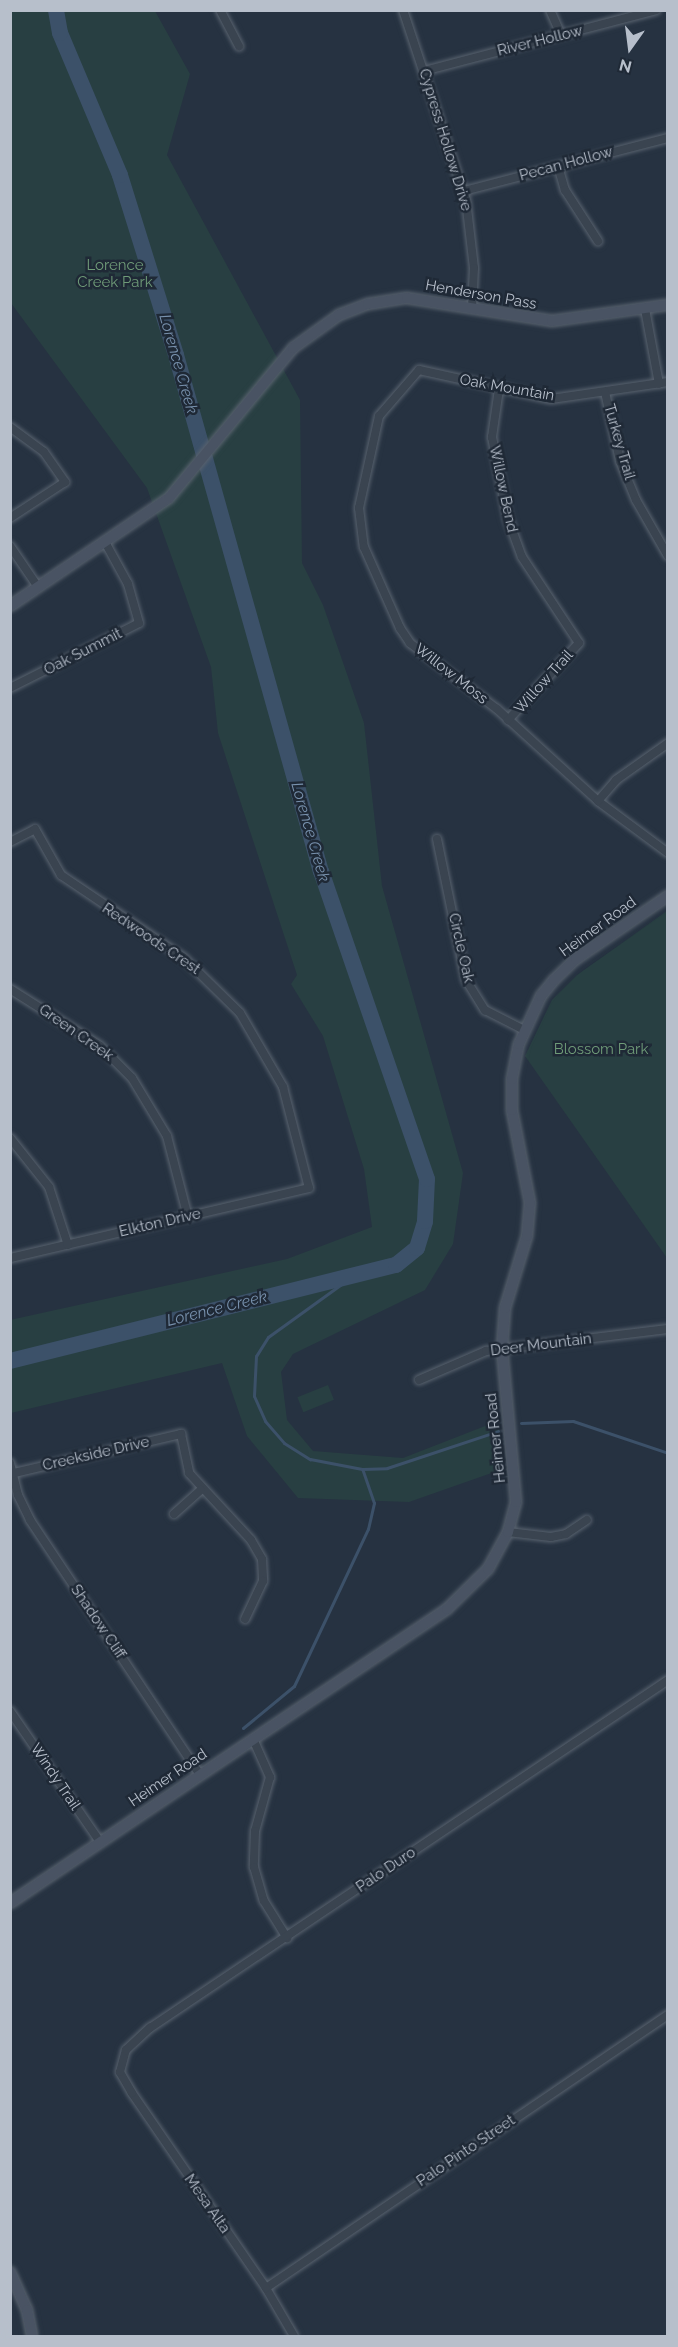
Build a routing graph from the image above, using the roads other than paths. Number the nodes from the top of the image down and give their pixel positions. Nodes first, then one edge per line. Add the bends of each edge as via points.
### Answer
1 (220, 10) edge
2 (403, 10) edge
3 (550, 10) edge
4 (656, 10) edge
5 (561, 36) junction
6 (239, 46) dead end
7 (424, 71) junction
8 (668, 138) edge
9 (558, 166) junction
10 (464, 191) junction
11 (598, 241) dead end
12 (668, 305) edge
13 (472, 308) junction
14 (645, 309) junction
15 (418, 370) joint
16 (663, 383) edge
17 (499, 388) junction
18 (605, 392) junction
19 (10, 428) edge
20 (10, 518) edge
21 (105, 542) junction
22 (10, 546) edge
23 (668, 556) edge
24 (38, 587) junction
25 (10, 606) edge
26 (579, 643) joint
27 (10, 688) edge
28 (508, 720) junction
29 (668, 743) edge
30 (598, 801) junction
31 (437, 839) dead end
32 (10, 842) edge
33 (668, 853) edge
34 (668, 896) edge
35 (10, 989) edge
36 (524, 1030) junction
37 (10, 1138) edge
38 (309, 1188) joint
39 (188, 1217) junction
40 (68, 1245) junction
41 (10, 1258) edge
42 (668, 1329) edge
43 (502, 1349) junction
44 (420, 1380) dead end
45 (10, 1463) edge
46 (12, 1473) edge
47 (201, 1490) junction
48 (174, 1514) dead end
49 (587, 1520) dead end
50 (508, 1532) junction
51 (245, 1619) dead end
52 (668, 1680) edge
53 (10, 1711) edge
54 (253, 1739) junction
55 (200, 1775) junction
56 (100, 1842) junction
57 (10, 1903) edge
58 (287, 1938) junction
59 (668, 2016) edge
60 (120, 2072) joint
61 (10, 2272) edge
62 (266, 2288) junction
63 (32, 2337) edge
64 (294, 2337) edge

1 - 6 street
2 - 7 street, Cypress Hollow Drive
3 - 5 street
4 - 5 street, River Hollow
5 - 7 street, River Hollow
7 - 10 street, Cypress Hollow Drive
8 - 9 street, Pecan Hollow
9 - 10 street, Pecan Hollow
9 - 11 street via 565,190
10 - 13 street, Cypress Hollow Drive via 474,268
12 - 14 street, Henderson Pass
13 - 14 street, Henderson Pass via 552,321
13 - 21 street, Henderson Pass via 407,298 353,309 308,333 169,498
14 - 16 street
15 - 17 street, Oak Mountain
15 - 28 street, Willow Moss via 389,399 374,430 359,508 364,547 410,643
16 - 18 street, Oak Mountain
17 - 18 street, Oak Mountain via 551,399
17 - 26 street, Willow Bend via 492,437 508,519 522,557
18 - 23 street, Turkey Trail via 620,461 636,500
19 - 20 street via 44,452 65,482
21 - 24 street, Henderson Pass
21 - 27 street, Oak Summit via 128,584 139,623
22 - 24 street
24 - 25 street, Henderson Pass
26 - 28 street, Willow Trail
28 - 30 street, Willow Moss
29 - 30 street via 616,780
30 - 33 street, Willow Moss
31 - 36 street, Circle Oak via 466,980 485,1010
32 - 38 street, Redwoods Crest via 35,829 62,875 184,958 240,1013 283,1087
34 - 36 street, Heimer Road via 576,959 541,996
35 - 39 street, Green Creek via 100,1046 132,1078 167,1136
36 - 43 street, Heimer Road via 512,1079 512,1110 530,1203 527,1236 505,1308
37 - 40 street via 49,1187
38 - 39 street, Elkton Drive
39 - 40 street, Elkton Drive
40 - 41 street, Elkton Drive
42 - 43 street, Deer Mountain
43 - 44 street, Deer Mountain via 486,1351
43 - 50 street, Heimer Road via 516,1478 516,1502
45 - 46 street, Shadow Cliff
46 - 47 street, Creekside Drive via 181,1434 184,1460
46 - 55 street, Shadow Cliff via 30,1520
47 - 48 street
47 - 51 street via 251,1540 262,1558 263,1581
49 - 50 street via 566,1534 551,1537
50 - 54 street, Heimer Road via 488,1569 466,1594
52 - 58 street, Palo Duro
53 - 56 street, Windy Trail
54 - 55 street, Heimer Road
54 - 58 street via 266,1760 270,1777 255,1831 254,1867 264,1901
55 - 56 street, Heimer Road
56 - 57 street, Heimer Road
58 - 60 street, Palo Duro via 144,2032 126,2050
59 - 62 street, Palo Pinto Street
60 - 62 street, Mesa Alta via 141,2109
61 - 63 street via 27,2310
62 - 64 street, Mesa Alta

